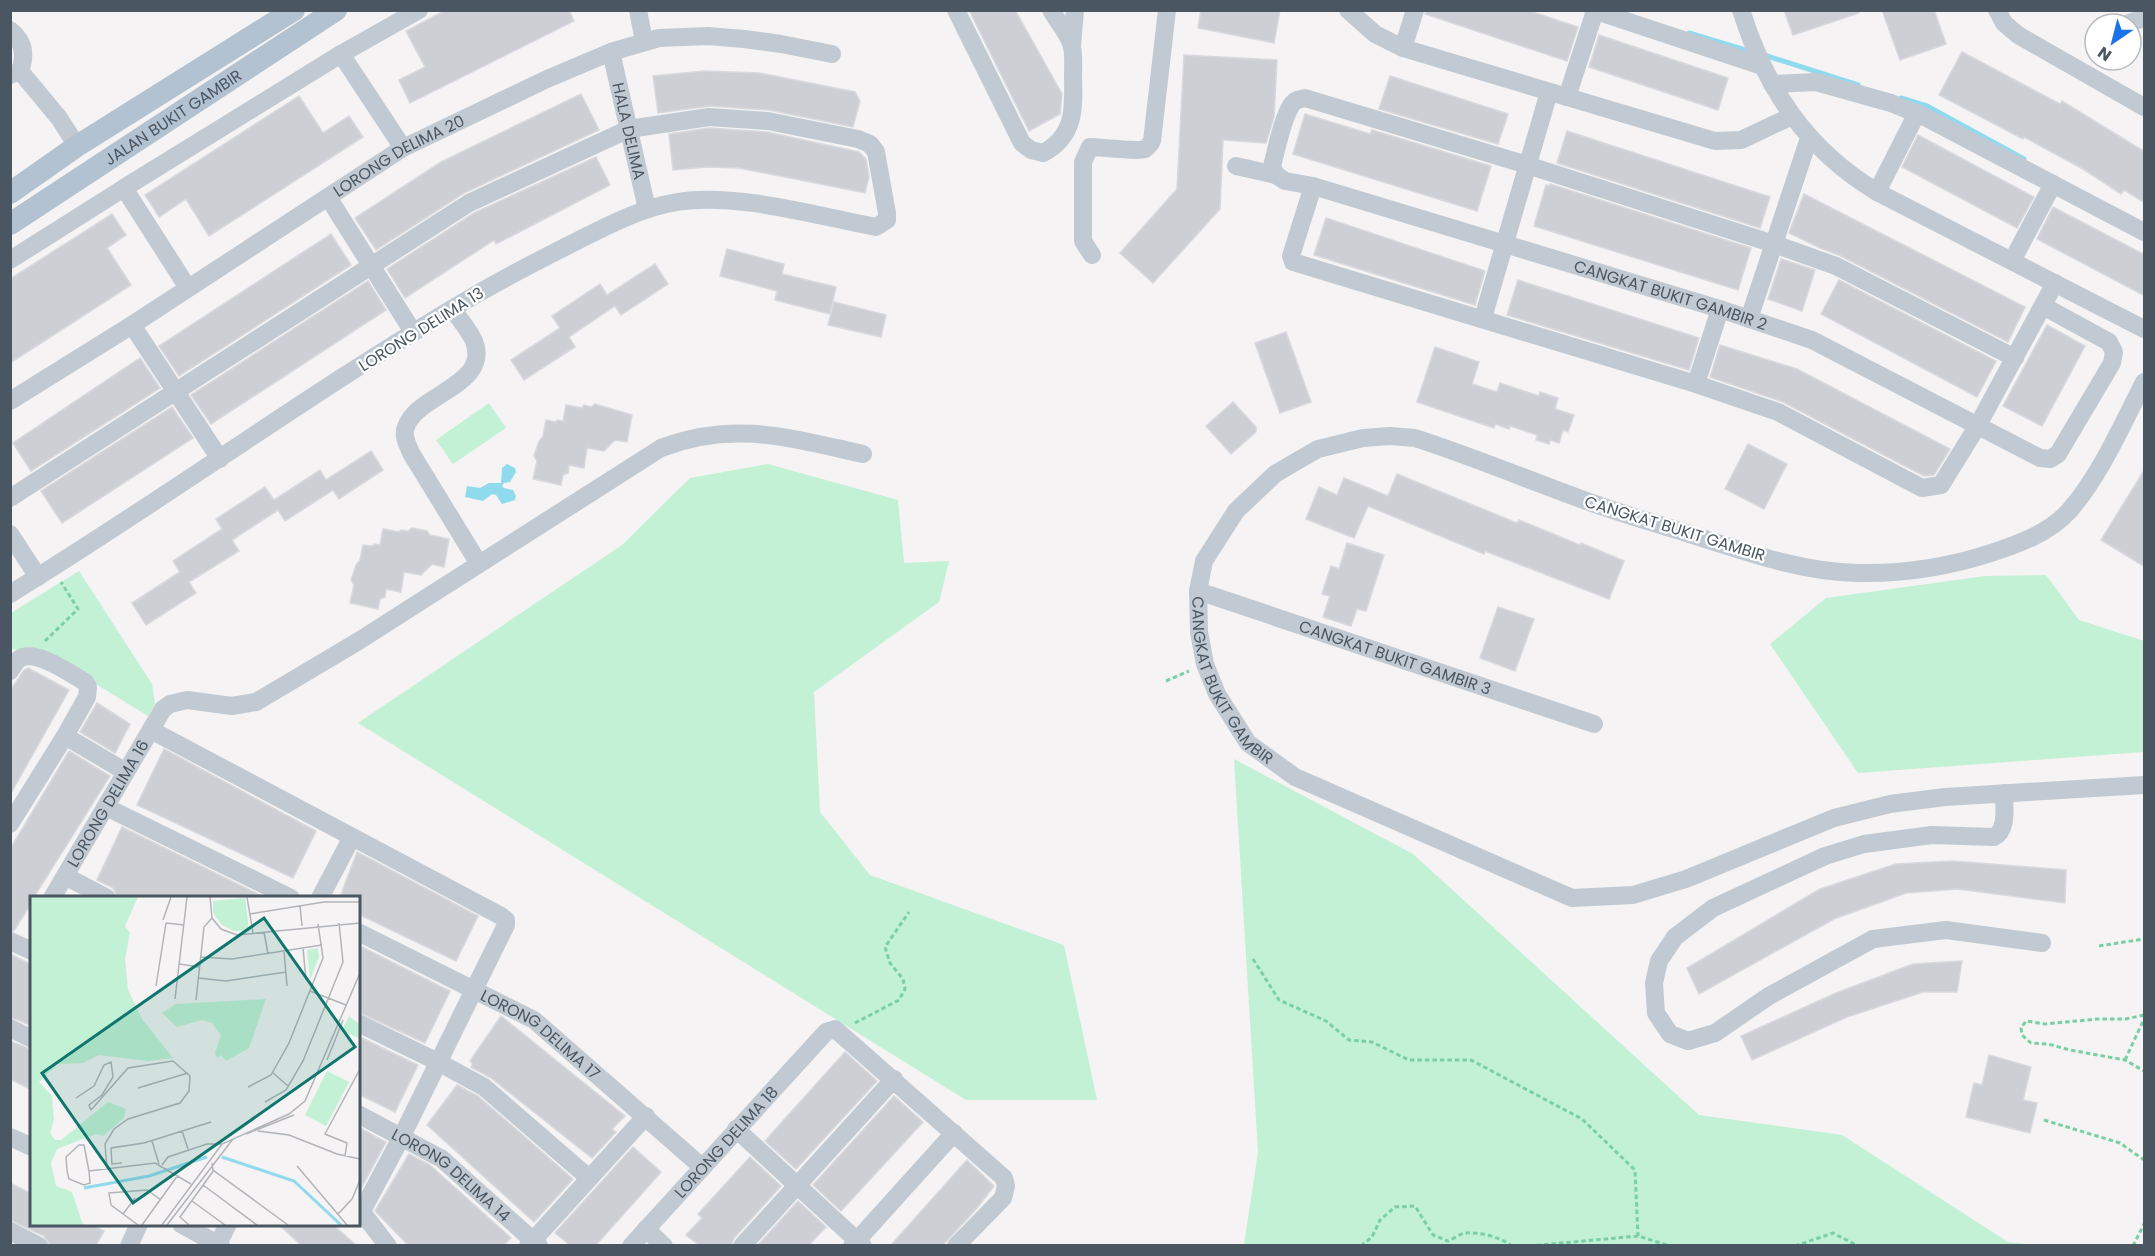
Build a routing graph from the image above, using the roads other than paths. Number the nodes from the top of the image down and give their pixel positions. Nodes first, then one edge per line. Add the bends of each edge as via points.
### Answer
1 (294, 10) edge
2 (336, 10) edge
3 (419, 10) edge
4 (638, 10) edge
5 (956, 10) edge
6 (1051, 10) edge
7 (1075, 10) edge
8 (1167, 10) edge
9 (1415, 10) edge
10 (1741, 10) edge
11 (1997, 10) edge
12 (1349, 11) edge
13 (1594, 11) edge
14 (10, 30) edge
15 (644, 41) junction
16 (1072, 46) junction
17 (1403, 48) junction
18 (611, 52) junction
19 (340, 54) junction
20 (832, 54) dead end
21 (1760, 63) junction
22 (15, 73) edge
23 (1773, 84) junction
24 (1549, 92) junction
25 (1567, 97) junction
26 (2145, 107) edge
27 (1917, 113) junction
28 (1792, 116) junction
29 (629, 129) junction
30 (1809, 138) junction
31 (77, 146) junction
32 (403, 148) junction
33 (1527, 165) junction
34 (1236, 166) dead end
35 (1276, 175) junction
36 (2053, 184) junction
37 (1313, 186) junction
38 (124, 188) junction
39 (1877, 192) junction
40 (10, 193) edge
41 (328, 197) junction
42 (647, 209) junction
43 (10, 224) edge
44 (2145, 232) edge
45 (1774, 244) junction
46 (1505, 245) junction
47 (1092, 255) dead end
48 (10, 260) edge
49 (2012, 261) junction
50 (370, 266) junction
51 (2055, 283) junction
52 (188, 288) junction
53 (2043, 306) junction
54 (452, 309) junction
55 (1720, 309) junction
56 (1483, 318) junction
57 (1749, 319) junction
58 (132, 325) junction
59 (2145, 329) edge
60 (413, 332) junction
61 (2015, 358) junction
62 (2145, 382) edge
63 (1696, 384) junction
64 (175, 391) junction
65 (10, 401) edge
66 (1978, 425) junction
67 (863, 454) dead end
68 (220, 459) junction
69 (10, 498) edge
70 (10, 534) edge
71 (479, 564) junction
72 (38, 577) junction
73 (1198, 591) junction
74 (10, 594) edge
75 (18, 664) edge
76 (1594, 724) dead end
77 (151, 730) junction
78 (64, 736) junction
79 (126, 772) junction
80 (2145, 784) edge
81 (2004, 793) junction
82 (106, 807) junction
83 (10, 824) edge
84 (352, 837) junction
85 (65, 876) junction
86 (53, 896) edge
87 (105, 896) edge
88 (285, 896) edge
89 (321, 896) edge
90 (360, 933) edge
91 (2042, 943) dead end
92 (474, 989) junction
93 (360, 1024) edge
94 (10, 1028) edge
95 (30, 1038) edge
96 (438, 1062) junction
97 (894, 1079) junction
98 (360, 1115) edge
99 (646, 1116) junction
100 (736, 1129) junction
101 (954, 1133) junction
102 (402, 1136) junction
103 (10, 1137) edge
104 (30, 1146) edge
105 (702, 1167) junction
106 (589, 1178) junction
107 (797, 1185) junction
108 (360, 1209) edge
109 (138, 1226) edge
110 (185, 1226) edge
111 (227, 1226) edge
112 (646, 1229) junction
113 (10, 1231) edge
114 (533, 1244) edge
115 (857, 1244) edge
116 (39, 1245) edge
117 (129, 1245) edge
118 (220, 1245) edge
119 (388, 1245) edge
120 (631, 1245) edge
121 (664, 1245) edge
122 (742, 1245) edge
123 (956, 1245) edge

1 - 31 main road, JALAN BUKIT GAMBIR
2 - 43 main road, JALAN BUKIT GAMBIR
3 - 19 street
4 - 15 street
5 - 16 street via 1022,143 1031,150 1043,153 1057,146 1066,135 1074,100
6 - 16 street
7 - 16 street
8 - 47 street via 1152,141 1139,151 1090,147 1083,162 1082,234
9 - 17 street
10 - 21 street
11 - 26 street via 2004,23 2018,35
12 - 17 street via 1375,34
13 - 21 street
13 - 25 street
14 - 22 street via 24,50
15 - 18 street, LORONG DELIMA 20
15 - 20 street, LORONG DELIMA 20 via 708,36
17 - 24 street
18 - 29 street, HALA DELIMA
18 - 32 street, LORONG DELIMA 20
19 - 32 street
19 - 38 street
21 - 23 street
22 - 31 street via 59,118
23 - 27 street via 1816,82
23 - 28 street
24 - 25 street
24 - 33 street
25 - 28 street via 1715,141 1741,140
27 - 36 street
27 - 39 street
28 - 30 street
29 - 42 street, HALA DELIMA
29 - 42 street, LORONG DELIMA 13 via 709,117 768,121 858,139 876,152 887,220 876,227 730,201 677,202
29 - 50 street via 469,203
30 - 39 street via 1851,176
30 - 45 street
31 - 40 main road, JALAN BUKIT GAMBIR
32 - 41 street, LORONG DELIMA 20
33 - 35 street via 1305,98 1297,99 1287,115 1272,166
33 - 45 street
33 - 46 street
34 - 35 street, CANGKAT BUKIT GAMBIR 2
35 - 37 street, CANGKAT BUKIT GAMBIR 2
36 - 44 street
36 - 49 street
37 - 46 street, CANGKAT BUKIT GAMBIR 2
37 - 56 street via 1291,256 1293,262
38 - 48 street
38 - 52 street
39 - 49 street
41 - 50 street
41 - 52 street, LORONG DELIMA 20
42 - 54 street, LORONG DELIMA 13 via 525,267
45 - 57 street
45 - 61 street via 1836,266
46 - 55 street, CANGKAT BUKIT GAMBIR 2
46 - 56 street
49 - 51 street
50 - 60 street
50 - 64 street
51 - 53 street
51 - 59 street
52 - 58 street, LORONG DELIMA 20
53 - 61 street
53 - 66 street, CANGKAT BUKIT GAMBIR 2 via 2109,342 2114,352 2112,363 2058,454 2050,459 2040,458
54 - 60 street, LORONG DELIMA 13
54 - 71 street via 474,340 473,367 466,377 410,418 405,437
55 - 57 street, CANGKAT BUKIT GAMBIR 2
55 - 63 street
56 - 63 street
57 - 66 street, CANGKAT BUKIT GAMBIR 2 via 1812,340
58 - 64 street
58 - 65 street, LORONG DELIMA 20
60 - 68 street, LORONG DELIMA 13
61 - 66 street
62 - 73 street, CANGKAT BUKIT GAMBIR via 2091,482 2068,512 2043,533 2013,546 1938,567 1897,573 1804,567 1584,501 1415,438 1390,436 1318,449 1275,474 1236,511 1218,537 1204,561
63 - 66 street via 1778,412 1922,488 1941,484
64 - 68 street
64 - 69 street
67 - 71 street via 747,432 686,438 661,448
68 - 72 street, LORONG DELIMA 13
70 - 72 street
71 - 77 street, LORONG DELIMA 16 via 256,702 232,706 187,700 170,704
72 - 74 street, LORONG DELIMA 13
73 - 76 street, CANGKAT BUKIT GAMBIR 3
73 - 81 street, CANGKAT BUKIT GAMBIR via 1205,664 1217,694 1248,743 1295,777 1572,898 1633,894 1686,879 1834,818 1890,804
75 - 78 street via 42,658 85,682 87,697
77 - 79 street, LORONG DELIMA 16
77 - 84 street
78 - 79 street
78 - 83 street
79 - 82 street, LORONG DELIMA 16
80 - 81 street, CANGKAT BUKIT GAMBIR
81 - 91 street via 2003,826 1994,837 1932,835 1864,844 1825,856 1713,908 1676,937 1659,961 1654,984 1656,1013 1670,1034 1688,1041 1715,1033 1769,996 1873,939 1946,930
82 - 85 street, LORONG DELIMA 16
82 - 88 street
84 - 89 street
84 - 92 street via 506,920
85 - 86 street, LORONG DELIMA 16
85 - 87 street
90 - 92 street, LORONG DELIMA 17
92 - 96 street
92 - 99 street, LORONG DELIMA 17 via 534,1020
93 - 96 street
94 - 95 street
96 - 102 street
96 - 106 street via 484,1087
97 - 100 street, LORONG DELIMA 18 via 840,1031 830,1029
97 - 101 street
97 - 107 street
98 - 102 street, LORONG DELIMA 14
99 - 105 street, LORONG DELIMA 17
99 - 106 street
100 - 105 street, LORONG DELIMA 18
100 - 107 street
101 - 115 street
101 - 123 street via 1004,1178 1006,1186 1003,1198
102 - 108 street
102 - 114 street, LORONG DELIMA 14 via 442,1159
103 - 104 street
105 - 112 street, LORONG DELIMA 18
106 - 114 street
107 - 115 street
107 - 122 street
108 - 119 street
109 - 117 street
110 - 118 street
111 - 118 street
112 - 120 street, LORONG DELIMA 18
112 - 121 street
113 - 116 street

